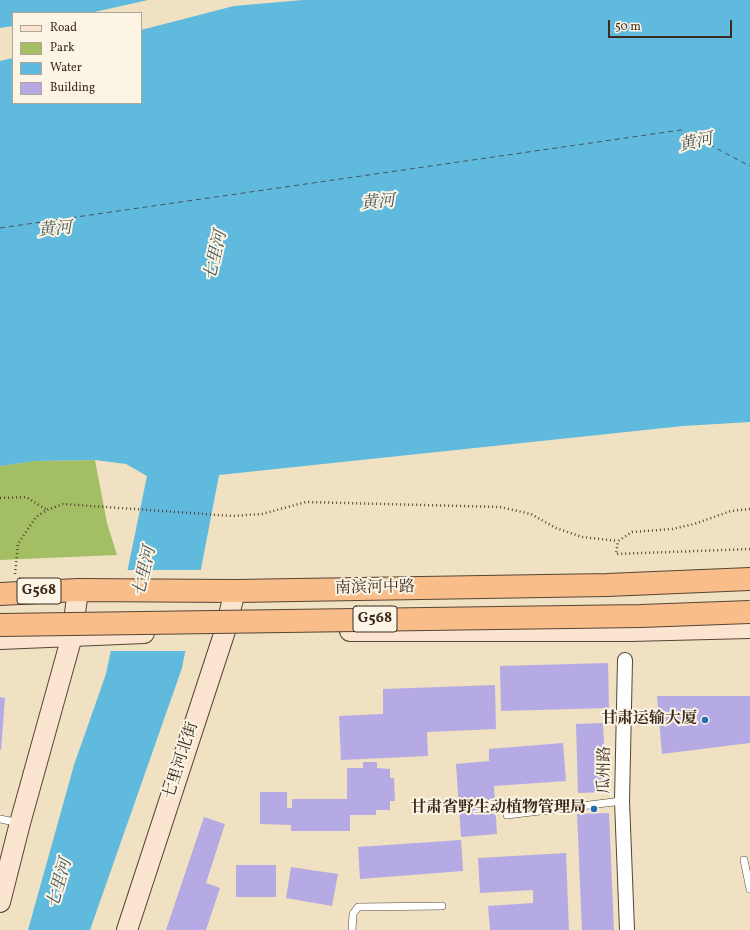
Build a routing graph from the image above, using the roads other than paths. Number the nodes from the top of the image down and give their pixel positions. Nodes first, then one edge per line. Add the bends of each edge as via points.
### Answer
1 (750, 579) edge
2 (78, 590) junction
3 (226, 591) junction
4 (7, 593) edge
5 (750, 612) edge
6 (0, 626) edge
7 (750, 628) edge
8 (225, 631) junction
9 (72, 636) junction
10 (0, 639) edge
11 (625, 660) dead end
12 (622, 801) junction
13 (507, 815) dead end
14 (0, 819) edge
15 (20, 823) junction
16 (744, 860) dead end
17 (750, 889) edge
18 (0, 902) edge
19 (442, 906) dead end
20 (127, 930) edge
21 (352, 930) edge
22 (626, 930) edge

1 - 3 highway, 南滨河中路 / G568 via 607,585
2 - 3 highway, 南滨河中路 / G568
2 - 4 highway, 南滨河中路 / G568
2 - 9 street
3 - 8 street, 七里河北街
5 - 6 highway, 南滨河中路 / G568, bridge
7 - 8 street via 630,631
8 - 9 street
8 - 20 street, 七里河北街
9 - 10 street
9 - 15 street
11 - 12 street, 瓜州路
12 - 13 lane
12 - 22 street, 瓜州路
14 - 15 lane
15 - 18 street
16 - 17 lane
19 - 21 lane via 358,907 352,914

